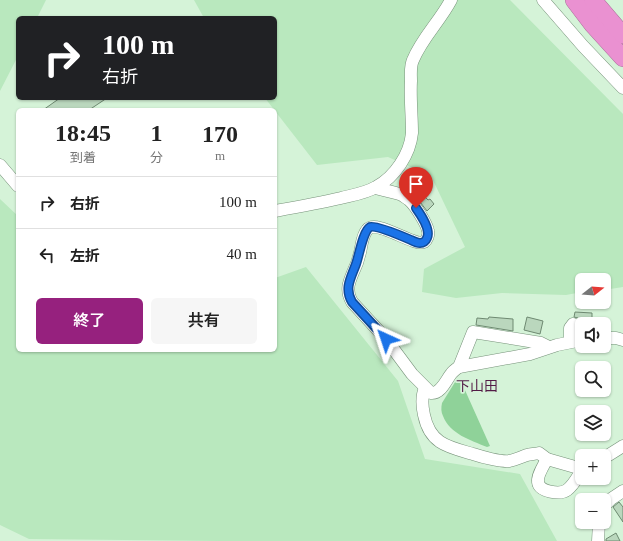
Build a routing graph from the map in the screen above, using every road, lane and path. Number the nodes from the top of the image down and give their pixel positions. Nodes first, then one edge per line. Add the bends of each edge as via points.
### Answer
1 (451, 0) edge
2 (543, 0) edge
3 (574, 0) edge
4 (593, 0) edge
5 (623, 35) edge
6 (623, 58) edge
7 (623, 88) edge
8 (0, 165) edge
9 (16, 184) edge
10 (375, 188) junction
11 (277, 211) edge
12 (573, 324) dead end
13 (611, 338) edge
14 (575, 339) edge
15 (623, 340) edge
16 (575, 341) edge
17 (549, 347) junction
18 (459, 367) junction
19 (425, 388) junction
20 (623, 446) edge
21 (611, 454) edge
22 (547, 459) junction
23 (575, 467) edge
24 (575, 479) edge
25 (623, 491) edge
26 (611, 499) edge
27 (599, 529) edge
28 (598, 541) edge

1 - 10 street via 412,61 412,133 408,150 389,177
2 - 7 street
3 - 6 highway
4 - 5 highway
8 - 9 street
10 - 11 street
10 - 19 street via 400,194 410,200 421,216 428,237 419,243 371,227 363,238 348,290 349,296
12 - 14 street via 570,328
13 - 15 street
16 - 17 street
17 - 18 street via 530,354
17 - 18 street via 474,332
18 - 19 street via 435,394 431,394
19 - 22 street via 422,395 425,423 430,434 438,441 455,449 488,458 509,461 539,453
20 - 21 street
22 - 23 street
22 - 24 street via 540,473 539,486 553,492 563,492
25 - 26 street
27 - 28 street

